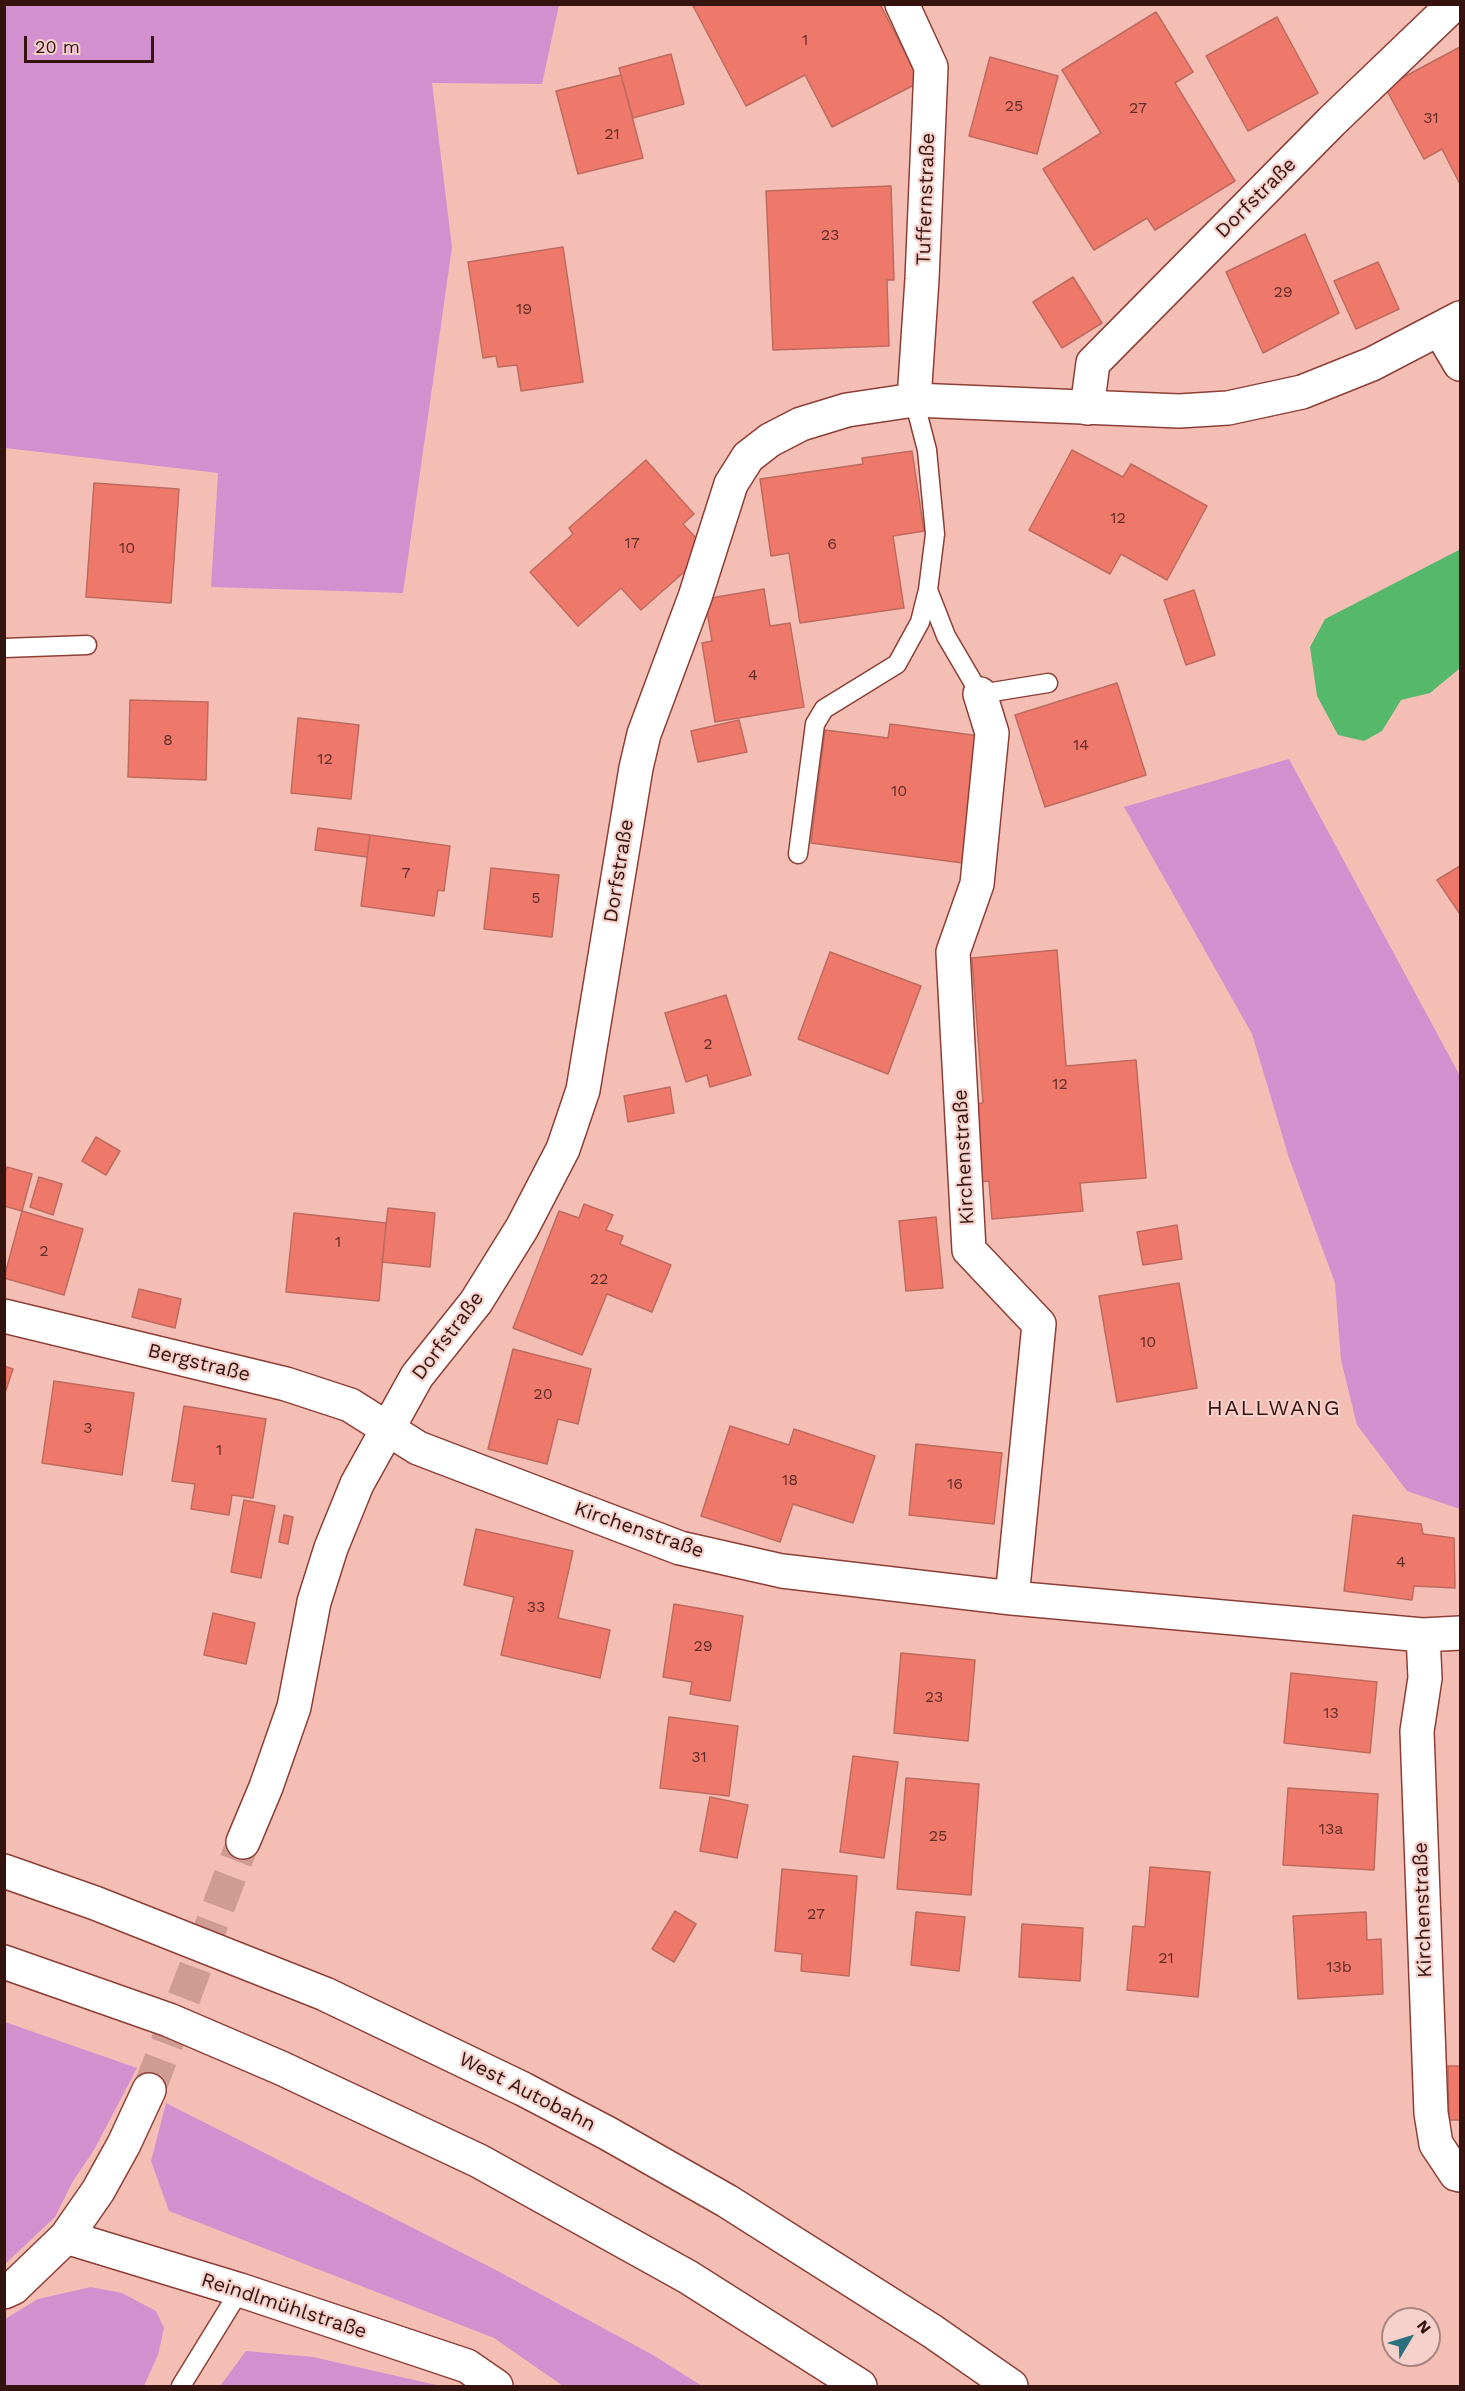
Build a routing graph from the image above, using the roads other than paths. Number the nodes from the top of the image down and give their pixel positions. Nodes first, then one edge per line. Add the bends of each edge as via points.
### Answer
1 (902, 4) edge
2 (1454, 4) edge
3 (1450, 324) edge
4 (1461, 364) edge
5 (914, 400) junction
6 (1088, 408) junction
7 (928, 590) junction
8 (87, 645) dead end
9 (4, 648) edge
10 (1048, 683) dead end
11 (980, 694) junction
12 (798, 854) dead end
13 (4, 1316) edge
14 (387, 1428) junction
15 (1012, 1598) junction
16 (1461, 1634) edge
17 (1423, 1635) junction
18 (243, 1842) tunnel mouth
19 (4, 1872) edge
20 (4, 1962) edge
21 (149, 2090) tunnel mouth
22 (1461, 2175) edge
23 (66, 2237) junction
24 (240, 2290) junction
25 (4, 2292) edge
26 (181, 2386) edge
27 (496, 2386) edge
28 (860, 2386) edge
29 (1011, 2386) edge

1 - 5 main road, Tuffernstraße via 931,67
2 - 6 main road, Dorfstraße via 1332,121 1093,363
3 - 4 main road, Dorfstraße
3 - 6 main road, Dorfstraße via 1372,364 1302,392 1218,409
5 - 6 main road, Dorfstraße
5 - 7 lane via 927,450 935,534
5 - 14 main road, Dorfstraße via 847,410 801,424 748,457 731,484 695,597 644,734 583,1089 563,1149 522,1228 476,1302 417,1376
7 - 11 lane via 946,636
7 - 12 lane via 920,622 897,664 824,710 815,724
8 - 9 lane
10 - 11 lane
11 - 15 main road, Kirchenstraße via 992,733 977,884 953,952 969,1250 1039,1324
13 - 14 main road, Bergstraße via 286,1384 350,1405
14 - 15 main road, Kirchenstraße via 418,1448 680,1548 782,1571
14 - 18 main road, Dorfstraße via 357,1484 331,1548 314,1602 294,1707
15 - 17 main road, Kirchenstraße
16 - 17 main road, Kirchenstraße
17 - 22 main road, Kirchenstraße via 1425,1678 1417,1731 1431,2113 1436,2144 1456,2174
19 - 29 main road, West Autobahn via 116,1911 325,1994 523,2089 728,2201
20 - 28 main road via 200,2033 479,2161 688,2277
21 - 23 main road via 98,2191
23 - 24 main road, Reindlmühlstraße
23 - 25 main road
24 - 26 lane
24 - 27 main road, Reindlmühlstraße via 466,2366

